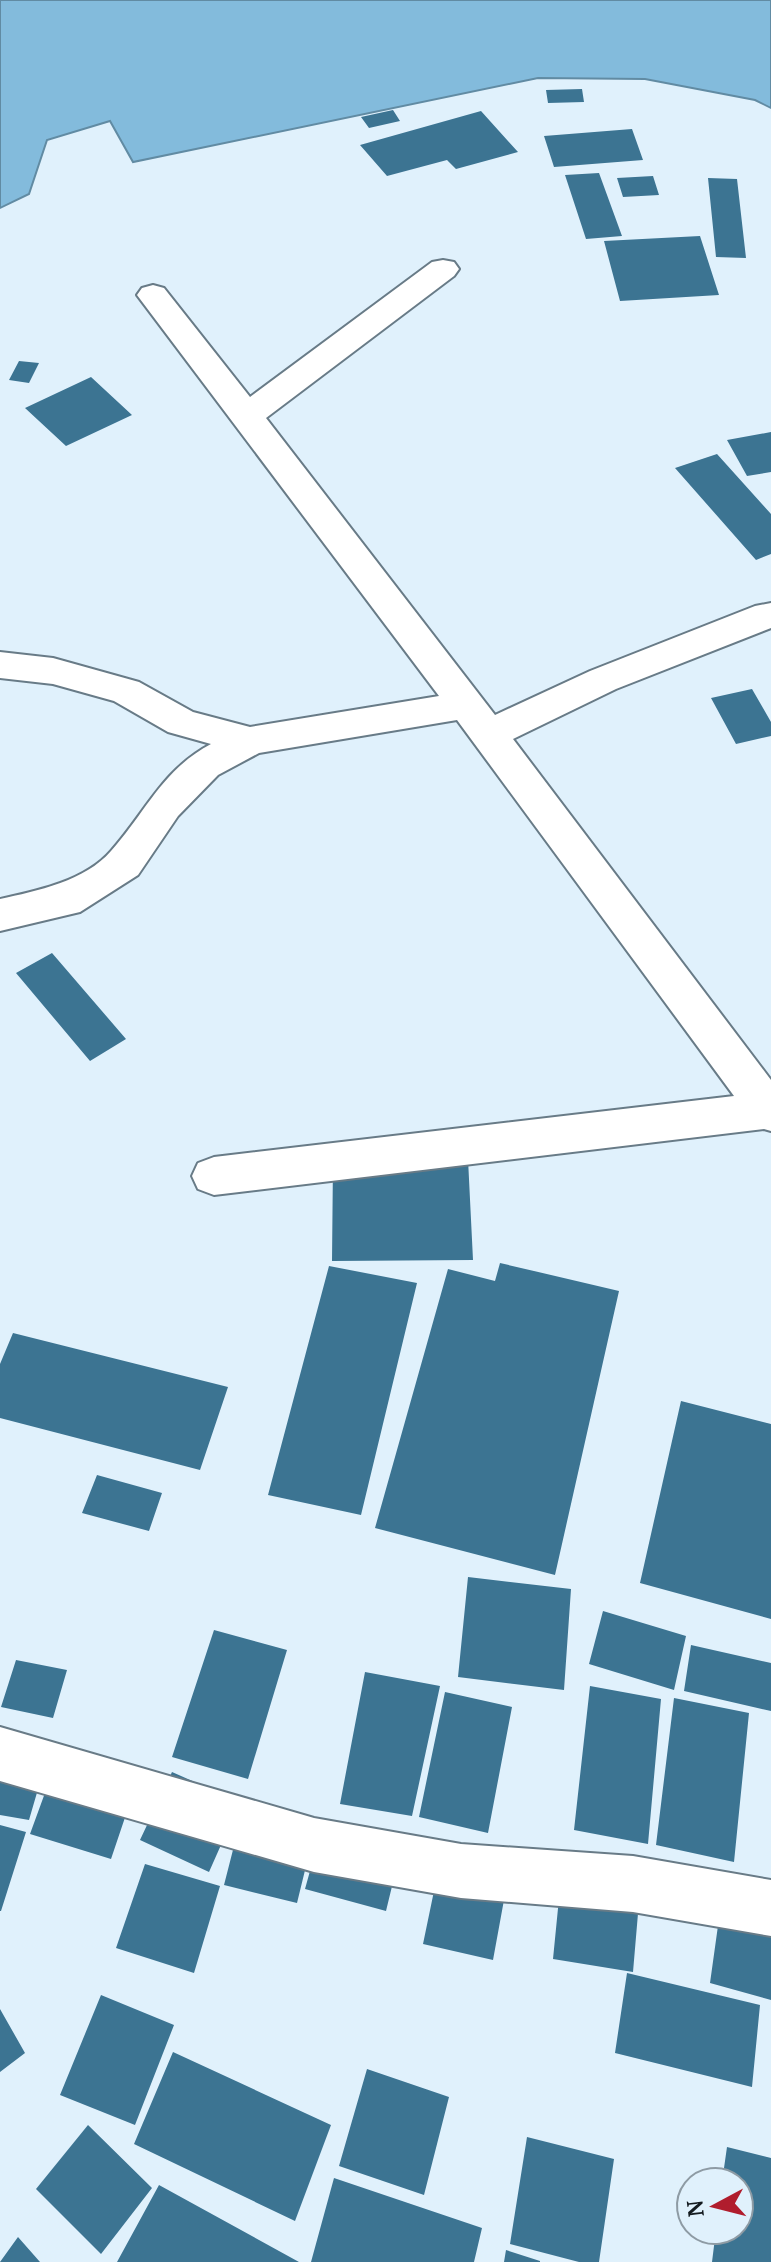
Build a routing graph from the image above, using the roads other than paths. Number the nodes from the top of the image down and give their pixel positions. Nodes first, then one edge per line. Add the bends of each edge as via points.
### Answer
1 (443, 269) dead end
2 (153, 295) dead end
3 (247, 416) junction
4 (768, 615) dead end
5 (0, 665) edge
6 (476, 720) junction
7 (250, 741) junction
8 (0, 915) edge
9 (770, 1111) edge
10 (214, 1176) dead end
11 (0, 1754) edge
12 (771, 1908) edge

1 - 3 street
2 - 3 street
3 - 6 street
4 - 6 street via 603,680
5 - 7 street via 53,671 126,691 181,722
6 - 7 street
6 - 9 street
7 - 8 street via 204,765 164,806 124,864 66,901
9 - 10 street
11 - 12 street via 314,1845 461,1871 633,1884

